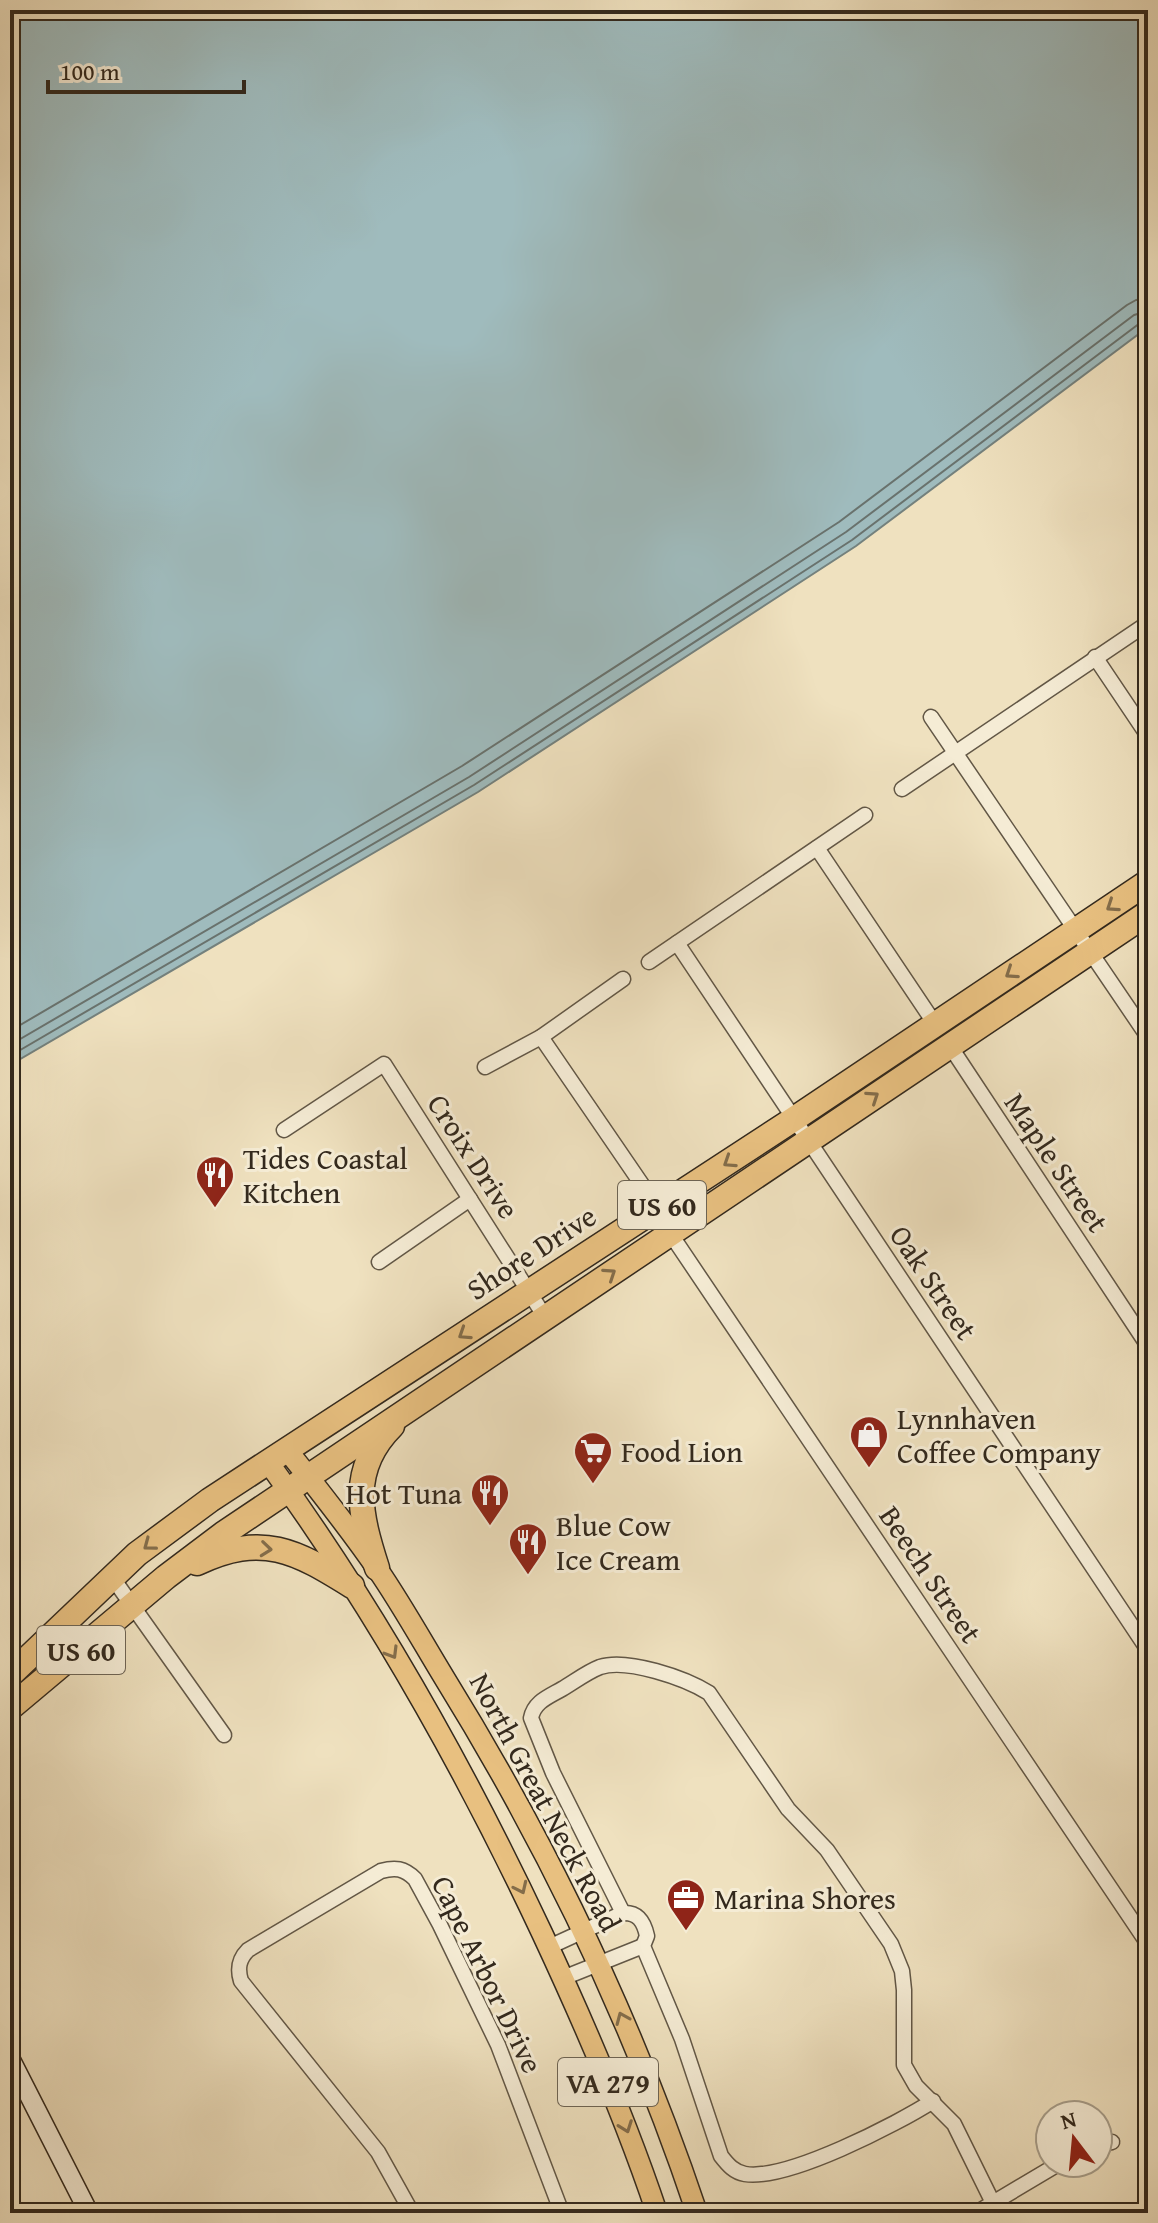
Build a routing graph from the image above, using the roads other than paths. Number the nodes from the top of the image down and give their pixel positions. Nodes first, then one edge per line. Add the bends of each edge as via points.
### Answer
1 (1148, 623) edge
2 (1095, 657) junction
3 (931, 717) dead end
4 (1148, 736) edge
5 (957, 752) junction
6 (902, 789) dead end
7 (865, 815) dead end
8 (817, 848) junction
9 (1148, 882) edge
10 (1148, 913) edge
11 (1076, 930) junction
12 (677, 943) junction
13 (1090, 951) junction
14 (649, 962) dead end
15 (623, 979) dead end
16 (935, 1024) junction
17 (541, 1037) junction
18 (1148, 1037) edge
19 (950, 1046) junction
20 (485, 1067) dead end
21 (794, 1119) junction
22 (284, 1130) dead end
23 (808, 1141) junction
24 (470, 1199) junction
25 (658, 1208) junction
26 (670, 1233) junction
27 (379, 1262) dead end
28 (529, 1291) junction
29 (545, 1317) junction
30 (1148, 1346) edge
31 (413, 1405) junction
32 (278, 1456) junction
33 (298, 1482) junction
34 (377, 1568) junction
35 (112, 1577) junction
36 (166, 1577) junction
37 (352, 1586) junction
38 (133, 1605) junction
39 (1148, 1650) edge
40 (10, 1675) edge
41 (10, 1708) edge
42 (224, 1735) dead end
43 (623, 1913) junction
44 (584, 1931) junction
45 (1148, 1944) edge
46 (643, 1946) junction
47 (549, 1947) junction
48 (600, 1965) junction
49 (563, 1978) junction
50 (10, 2058) edge
51 (933, 2101) junction
52 (1034, 2179) edge
53 (993, 2203) junction
54 (89, 2213) edge
55 (412, 2213) edge
56 (562, 2213) edge
57 (657, 2213) edge
58 (697, 2213) edge
59 (976, 2213) edge

1 - 2 street
2 - 4 street
2 - 5 street
3 - 5 street
5 - 6 street
5 - 11 street
7 - 8 street
8 - 12 street
8 - 16 street
9 -> 11 highway, Shore Drive / US 60
10 - 13 highway, Shore Drive / US 60
11 - 13 street
11 -> 16 highway, Shore Drive / US 60
12 - 14 street
12 - 21 street, Oak Street
13 - 18 street
13 - 19 highway, Shore Drive / US 60
15 - 17 street
16 - 21 highway, Shore Drive / US 60
17 - 20 street
17 - 25 street
23 -> 19 highway, Shore Drive / US 60
19 - 30 street, Maple Street
21 - 23 street, Oak Street
21 -> 25 highway, Shore Drive / US 60
22 - 24 street, Croix Drive via 384,1064
23 - 26 highway, Shore Drive / US 60
23 - 39 street, Oak Street
24 - 27 street
24 - 28 street, Croix Drive
25 - 28 highway, Shore Drive / US 60
29 -> 26 highway, Shore Drive / US 60
26 - 45 street, Beech Street
28 - 29 street, Croix Drive
28 -> 32 highway, Shore Drive / US 60
29 - 31 highway, Shore Drive / US 60
31 - 33 highway, Shore Drive / US 60
31 - 34 highway via 381,1437 364,1473 360,1511
32 - 33 main road, North Great Neck Road / VA 279
32 -> 35 highway, Shore Drive / US 60 via 210,1500
33 - 34 main road, North Great Neck Road / VA 279
33 - 36 highway, Shore Drive / US 60
33 - 37 main road, North Great Neck Road / VA 279
34 - 44 main road, North Great Neck Road / VA 279 via 487,1747
35 - 38 street
35 - 40 highway, Shore Drive / US 60
36 -> 37 highway via 206,1558 260,1547 300,1555
36 - 38 highway, Shore Drive / US 60
37 -> 47 main road, North Great Neck Road / VA 279 via 466,1777
38 - 41 highway, Shore Drive / US 60
38 - 42 street
43 - 44 street
43 - 46 street via 641,1920 647,1936
43 - 51 street via 531,1718 537,1703 598,1668 615,1665 664,1674 709,1693 788,1809 827,1850 896,1954 904,1990 904,2065
44 - 47 street
44 - 48 main road, North Great Neck Road / VA 279
46 - 48 street
46 - 51 street via 682,2039 721,2156 734,2170 766,2172 828,2154
47 - 49 main road, North Great Neck Road / VA 279
48 - 49 street
58 -> 48 main road, North Great Neck Road / VA 279
49 -> 57 main road, North Great Neck Road / VA 279
50 - 54 street
51 - 53 street via 954,2124
52 - 53 street
53 - 59 street
55 - 56 street, Cape Arbor Drive via 378,2152 238,1972 248,1950 392,1868 415,1879 481,2006

